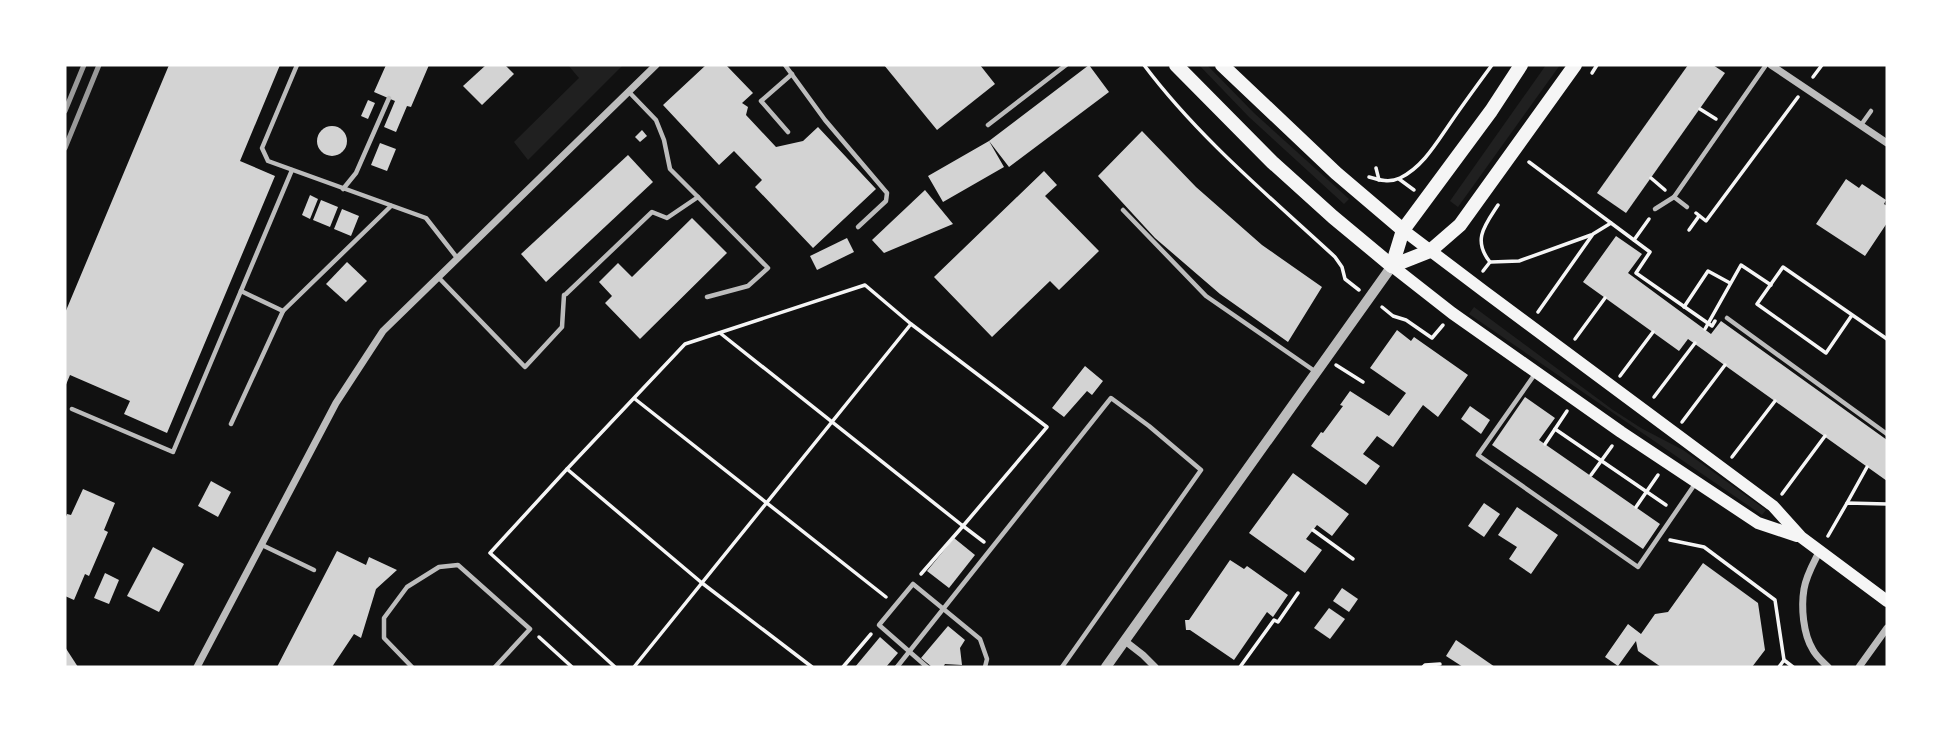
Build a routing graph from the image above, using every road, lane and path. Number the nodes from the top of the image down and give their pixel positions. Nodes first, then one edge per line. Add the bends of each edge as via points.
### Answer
1 (297, 65) edge
2 (656, 65) edge
3 (785, 65) edge
4 (1066, 65) edge
5 (1144, 65) edge
6 (1223, 65) edge
7 (1492, 65) edge
8 (1521, 65) edge
9 (1575, 65) edge
10 (1766, 65) edge
11 (1771, 65) edge
12 (1822, 65) edge
13 (1179, 68) edge
14 (792, 74) junction
15 (1806, 87) junction
16 (629, 92) junction
17 (389, 98) dead end
18 (1700, 109) dead end
19 (1871, 111) dead end
20 (1711, 116) dead end
21 (988, 125) dead end
22 (1860, 125) junction
23 (788, 132) dead end
24 (1887, 143) edge
25 (1535, 153) dead end
26 (1529, 162) junction
27 (1376, 168) dead end
28 (292, 170) junction
29 (1522, 172) dead end
30 (1651, 178) dead end
31 (1399, 179) dead end
32 (1379, 180) dead end
33 (1662, 188) dead end
34 (343, 189) junction
35 (698, 197) junction
36 (1674, 197) junction
37 (1500, 201) dead end
38 (391, 206) junction
39 (1687, 207) joint
40 (1655, 209) joint
41 (1123, 211) dead end
42 (1699, 216) junction
43 (1611, 223) junction
44 (858, 227) dead end
45 (1403, 230) junction
46 (1689, 230) dead end
47 (1593, 234) junction
48 (1634, 240) junction
49 (1430, 251) junction
50 (458, 260) junction
51 (1392, 266) junction
52 (1636, 273) junction
53 (1630, 275) dead end
54 (439, 278) junction
55 (1345, 279) dead end
56 (1730, 283) junction
57 (1770, 285) junction
58 (241, 291) junction
59 (707, 297) dead end
60 (1605, 298) dead end
61 (1677, 302) junction
62 (1674, 307) dead end
63 (1685, 307) junction
64 (283, 311) junction
65 (1720, 314) dead end
66 (1852, 315) junction
67 (1393, 316) dead end
68 (1727, 318) dead end
69 (911, 324) junction
70 (1529, 324) junction
71 (1709, 324) junction
72 (1705, 329) dead end
73 (1653, 332) dead end
74 (720, 333) junction
75 (1433, 338) dead end
76 (1887, 339) edge
77 (1695, 343) dead end
78 (1566, 351) junction
79 (1725, 365) dead end
80 (1316, 372) junction
81 (1535, 374) junction
82 (1355, 377) dead end
83 (1363, 382) dead end
84 (1613, 386) junction
85 (635, 399) junction
86 (1573, 400) junction
87 (1775, 401) dead end
88 (72, 409) dead end
89 (1644, 410) junction
90 (832, 422) junction
91 (232, 424) dead end
92 (1555, 429) junction
93 (1620, 432) junction
94 (1674, 432) junction
95 (1887, 434) edge
96 (1825, 436) dead end
97 (1545, 444) dead end
98 (1601, 460) junction
99 (1667, 462) junction
100 (1867, 467) dead end
101 (567, 469) junction
102 (1723, 469) junction
103 (1591, 475) dead end
104 (1696, 481) junction
105 (1647, 492) junction
106 (767, 503) junction
107 (1847, 503) junction
108 (1887, 504) edge
109 (1773, 506) junction
110 (1636, 507) dead end
111 (1675, 512) junction
112 (963, 526) junction
113 (1313, 530) dead end
114 (1660, 536) junction
115 (1801, 537) junction
116 (261, 544) junction
117 (991, 548) junction
118 (1819, 552) junction
119 (1353, 559) dead end
120 (314, 570) dead end
121 (702, 583) junction
122 (913, 584) junction
123 (1298, 593) dead end
124 (1887, 601) edge
125 (896, 604) junction
126 (944, 610) junction
127 (879, 625) junction
128 (1887, 628) edge
129 (530, 629) junction
130 (1125, 641) junction
131 (910, 652) junction
132 (1784, 660) junction
133 (1440, 664) dead end
134 (197, 667) edge
135 (412, 667) edge
136 (495, 667) edge
137 (572, 667) edge
138 (615, 667) edge
139 (634, 667) edge
140 (812, 667) edge
141 (843, 667) edge
142 (897, 667) edge
143 (927, 667) edge
144 (985, 667) edge
145 (1062, 667) edge
146 (1106, 667) edge
147 (1155, 667) edge
148 (1240, 667) edge
149 (1423, 667) edge
150 (1779, 667) edge
151 (1793, 667) edge
152 (1828, 667) edge
153 (1859, 667) edge

1 - 28 lane via 262,148 268,161
2 - 16 street
3 - 14 lane
4 - 21 lane
5 - 55 path via 1230,160 1335,257
6 - 45 main road
7 - 31 path via 1427,156
8 - 45 main road
9 - 49 main road via 1460,225
10 - 36 lane
11 - 15 street
12 - 15 path
13 - 51 main road via 1272,162
14 - 23 lane via 761,101
14 - 44 lane via 887,193 886,201
15 - 22 street
15 - 42 path via 1706,221
16 - 35 lane via 656,120 670,169
16 - 50 street
17 - 34 lane via 356,173
18 - 20 path
19 - 22 lane
22 - 24 street
25 - 26 path
26 - 29 path
26 - 43 path
27 - 32 path
28 - 34 lane
28 - 58 lane
30 - 33 path
34 - 38 lane
35 - 54 lane via 667,218 652,212 564,295 562,327 525,367
35 - 59 lane via 768,268 748,286
36 - 39 lane
36 - 40 lane
37 - 47 path via 1480,239 1490,262 1519,261
38 - 50 lane via 426,218
38 - 64 lane
39 - 42 path
40 - 48 path
41 - 80 lane via 1206,296
42 - 46 path
43 - 47 path
43 - 48 path
45 - 49 main road
45 - 51 main road
47 - 70 path
48 - 52 path via 1650,252
49 - 51 main road
49 - 70 main road
50 - 54 street
51 - 80 street
51 - 81 main road
52 - 53 path
52 - 61 path
54 - 116 street via 383,331 336,403
56 - 57 path via 1741,265
56 - 63 path via 1708,271
56 - 71 path
57 - 66 path via 1783,267
57 - 66 path via 1757,304 1826,353
58 - 64 lane
58 - 88 lane via 173,452
60 - 78 path
61 - 62 path
61 - 63 path
63 - 71 path
64 - 91 lane
65 - 71 path
66 - 76 path
67 - 75 path
68 - 95 lane
69 - 74 path via 864,285
69 - 90 path
69 - 112 path via 1047,427
70 - 78 main road
71 - 72 path
73 - 84 path
74 - 85 path via 685,344
74 - 90 path
77 - 89 path
78 - 84 main road
79 - 94 path
80 - 130 street
81 - 86 main road
81 - 114 lane via 1478,456 1638,567
82 - 83 path
84 - 89 main road
85 - 101 path
85 - 106 path
86 - 92 path
86 - 93 main road
87 - 102 path
89 - 94 main road
90 - 106 path
90 - 112 path
92 - 97 path
92 - 98 path
93 - 98 path
93 - 99 main road
94 - 102 main road
96 - 109 path
98 - 103 path
98 - 105 path
99 - 104 main road
99 - 105 path
100 - 107 path
101 - 121 path
101 - 138 path via 490,553
102 - 109 main road
104 - 111 lane
104 - 115 main road via 1758,523
105 - 110 path
105 - 111 path
106 - 121 path
106 - 125 path
107 - 108 path
107 - 118 path
109 - 115 main road
111 - 114 lane
112 - 117 path
112 - 122 path
113 - 119 path
114 - 132 path via 1704,547 1775,600
115 - 118 main road
116 - 120 lane
116 - 134 street
117 - 126 lane
117 - 145 lane via 1111,398 1201,470
118 - 124 main road
118 - 152 street via 1804,589 1804,611 1813,650
121 - 139 path
121 - 140 path
122 - 125 lane
122 - 126 lane
123 - 148 path
125 - 127 lane
126 - 131 lane
126 - 144 lane via 980,639
127 - 131 lane
127 - 141 path
128 - 153 street
129 - 135 lane via 458,565 439,567 407,587 384,618 384,638
129 - 136 lane
129 - 137 path
130 - 146 street
130 - 147 street
131 - 142 lane
131 - 143 lane
132 - 150 path
132 - 151 path
133 - 149 path

